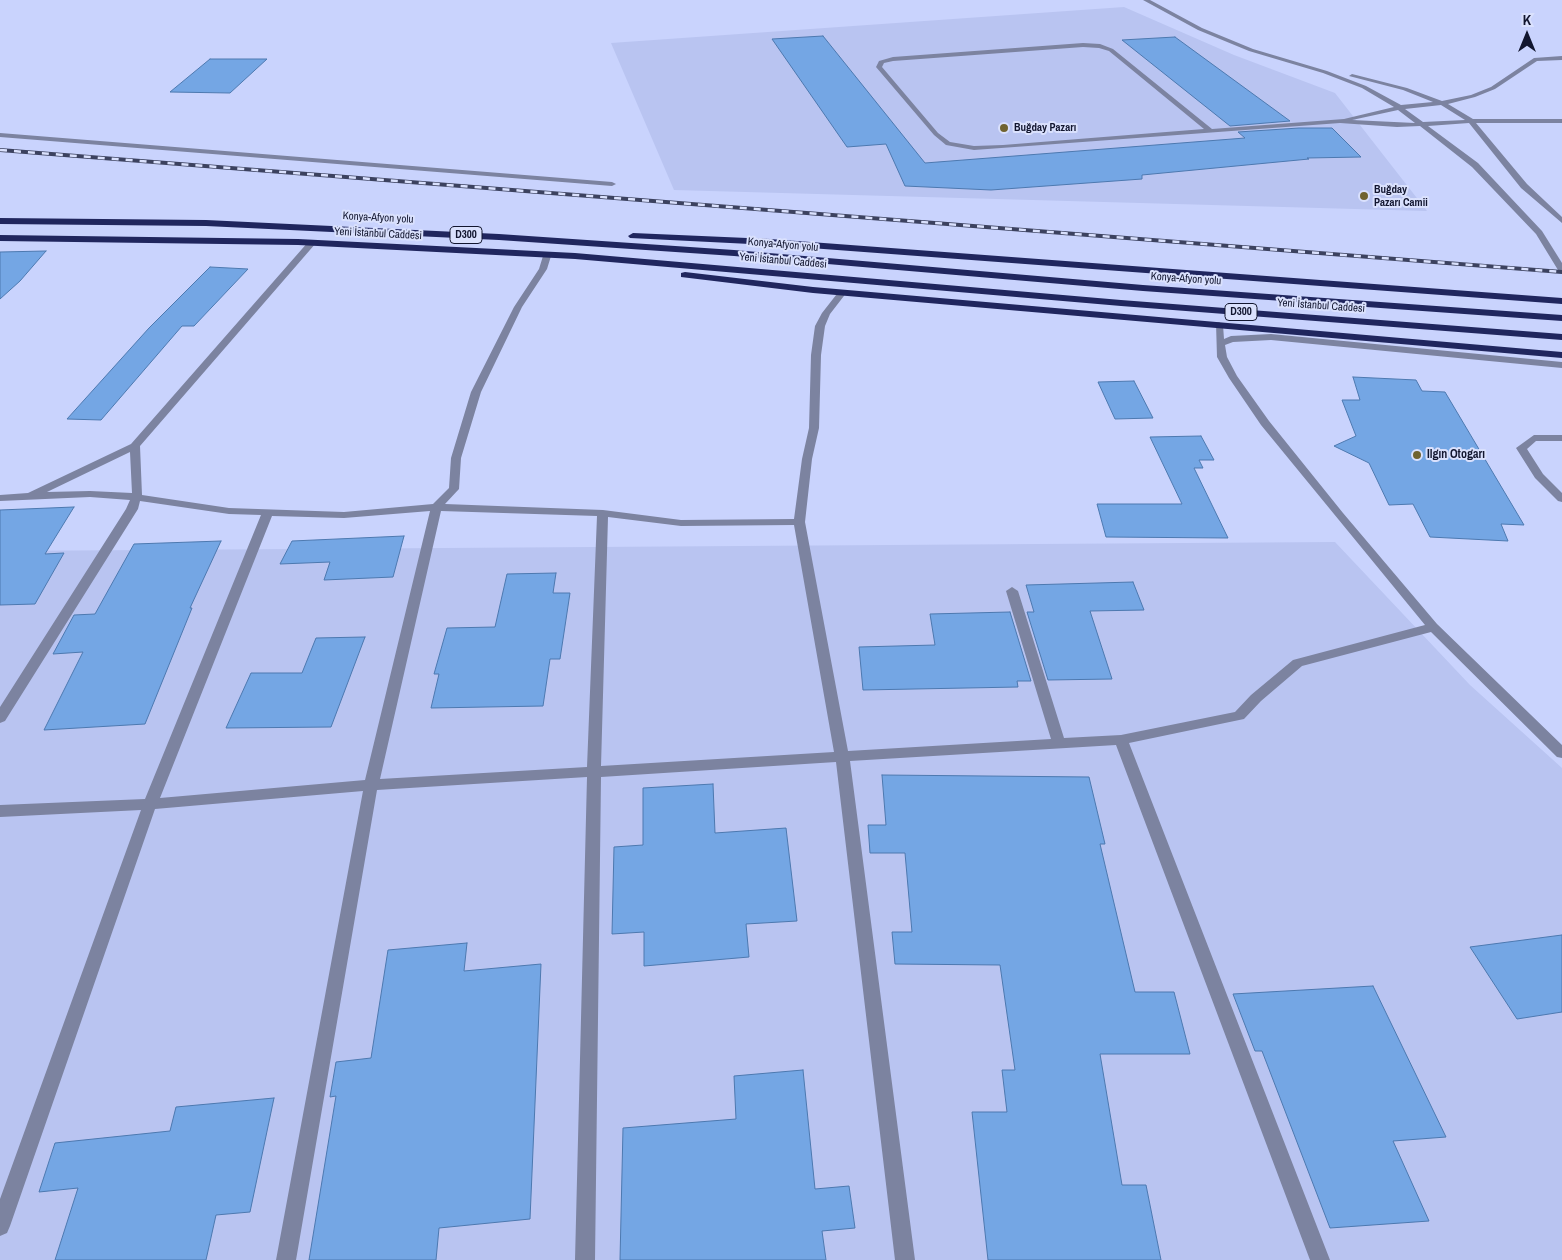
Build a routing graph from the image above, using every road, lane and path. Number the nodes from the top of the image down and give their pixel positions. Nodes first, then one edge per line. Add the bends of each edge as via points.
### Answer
1 (1146, 0) edge
2 (1562, 58) edge
3 (1325, 72) junction
4 (1442, 103) junction
5 (1400, 108) junction
6 (1340, 121) junction
7 (1471, 121) junction
8 (1562, 121) edge
9 (1422, 124) junction
10 (1210, 131) junction
11 (0, 135) edge
12 (612, 184) dead end
13 (0, 221) edge
14 (1562, 221) edge
15 (499, 237) junction
16 (0, 238) edge
17 (312, 243) junction
18 (548, 256) junction
19 (1562, 270) edge
20 (843, 292) junction
21 (1562, 302) edge
22 (1562, 318) edge
23 (1219, 325) junction
24 (1562, 337) edge
25 (1220, 344) junction
26 (1562, 356) edge
27 (1562, 365) edge
28 (1562, 438) edge
29 (135, 446) junction
30 (30, 496) junction
31 (136, 497) junction
32 (0, 498) edge
33 (1562, 499) edge
34 (436, 507) junction
35 (268, 512) junction
36 (604, 513) junction
37 (799, 522) junction
38 (1012, 591) dead end
39 (1433, 627) junction
40 (0, 718) edge
41 (1121, 740) junction
42 (1059, 743) junction
43 (1562, 753) edge
44 (842, 756) junction
45 (594, 773) junction
46 (371, 785) junction
47 (150, 804) junction
48 (0, 810) edge
49 (0, 1226) edge
50 (286, 1260) edge
51 (585, 1260) edge
52 (906, 1260) edge
53 (1320, 1260) edge

1 - 3 street via 1200,29
2 - 4 street via 1536,59 1493,88
3 - 4 street via 1397,87
3 - 5 street via 1364,87
4 - 5 street
4 - 7 street
5 - 6 street
5 - 9 street
6 - 9 street
6 - 10 street
7 - 8 street
7 - 9 street
7 - 14 street via 1524,186
9 - 19 street via 1475,165 1538,233
10 - 10 street via 1004,147 974,148 948,144 879,67 880,62 1100,46 1111,50
11 - 12 street
13 - 15 highway, Konya-Afyon yolu / D300 via 206,223
15 - 21 highway via 586,235 770,242
15 - 22 highway, Konya-Afyon yolu / D300
16 - 17 highway, Yeni İstanbul Caddesi / D300
17 - 18 highway, Yeni İstanbul Caddesi / D300
17 - 29 street
18 - 20 highway via 567,263
18 - 24 highway, Yeni İstanbul Caddesi / D300
18 - 34 street via 543,270 513,316 476,392 456,458 454,489
20 - 23 highway
20 - 37 street via 820,326 814,428 806,459 806,482
23 - 25 street
23 - 26 highway
25 - 27 street via 1231,339 1271,337
25 - 39 street via 1222,357 1232,376 1264,423
28 - 33 street via 1534,438 1522,448 1539,476
29 - 30 street
29 - 31 street
30 - 31 street via 90,494
30 - 32 street
31 - 35 street via 229,511
31 - 40 street via 132,509
34 - 35 street via 344,515
34 - 36 street
34 - 46 street
35 - 47 street
36 - 37 street via 681,523
36 - 45 street
37 - 44 street
38 - 42 street
39 - 41 street via 1298,663 1239,716
39 - 43 street
41 - 42 street
41 - 53 street
42 - 44 street
44 - 45 street
44 - 52 street
45 - 46 street
45 - 51 street
46 - 47 street
46 - 50 street
47 - 48 street
47 - 49 street

